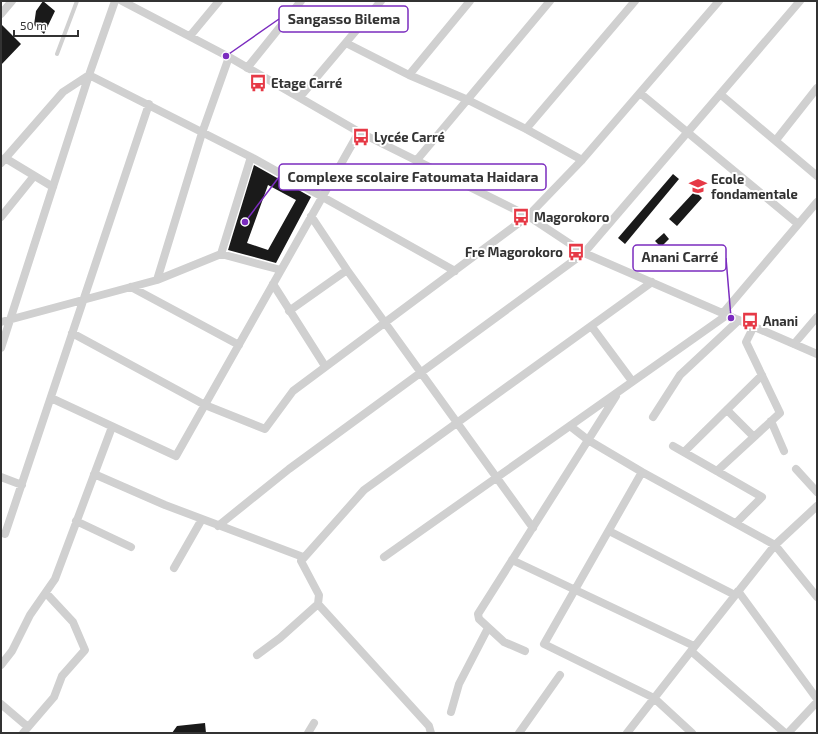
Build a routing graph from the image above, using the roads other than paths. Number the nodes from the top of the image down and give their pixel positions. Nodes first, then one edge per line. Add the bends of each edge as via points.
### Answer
1 (12, 1) edge
2 (77, 1) edge
3 (116, 1) edge
4 (122, 1) edge
5 (219, 1) edge
6 (301, 1) edge
7 (381, 1) edge
8 (470, 1) edge
9 (550, 1) edge
10 (635, 1) edge
11 (719, 1) edge
12 (795, 3) edge
13 (1, 14) edge
14 (190, 36) junction
15 (346, 43) junction
16 (57, 54) dead end
17 (229, 57) junction
18 (247, 68) junction
19 (89, 75) junction
20 (409, 75) junction
21 (817, 88) edge
22 (640, 92) junction
23 (720, 94) junction
24 (300, 97) junction
25 (468, 100) junction
26 (149, 104) junction
27 (526, 129) junction
28 (360, 132) junction
29 (688, 132) junction
30 (202, 133) junction
31 (776, 140) junction
32 (251, 157) junction
33 (3, 160) edge
34 (582, 160) junction
35 (416, 161) junction
36 (34, 176) junction
37 (817, 176) edge
38 (53, 187) junction
39 (322, 195) junction
40 (817, 202) edge
41 (311, 216) junction
42 (528, 216) junction
43 (1, 217) edge
44 (798, 224) junction
45 (221, 254) junction
46 (584, 254) junction
47 (281, 270) junction
48 (347, 270) junction
49 (455, 271) junction
50 (157, 280) junction
51 (652, 282) junction
52 (273, 284) junction
53 (131, 287) junction
54 (82, 300) junction
55 (289, 311) junction
56 (725, 314) junction
57 (817, 317) edge
58 (10, 320) junction
59 (739, 320) junction
60 (1, 322) edge
61 (385, 322) junction
62 (754, 326) junction
63 (592, 327) junction
64 (72, 333) junction
65 (794, 344) junction
66 (239, 345) junction
67 (1, 348) edge
68 (817, 354) edge
69 (325, 366) junction
70 (421, 373) junction
71 (762, 375) junction
72 (632, 382) junction
73 (618, 391) junction
74 (51, 398) junction
75 (205, 405) junction
76 (727, 410) junction
77 (653, 417) dead end
78 (772, 420) junction
79 (457, 424) junction
80 (570, 426) junction
81 (112, 427) junction
82 (754, 437) junction
83 (588, 440) junction
84 (673, 446) dead end
85 (784, 451) dead end
86 (684, 452) junction
87 (796, 469) dead end
88 (717, 471) junction
89 (642, 472) junction
90 (94, 474) junction
91 (1, 477) edge
92 (496, 478) junction
93 (22, 485) junction
94 (817, 492) edge
95 (817, 506) edge
96 (202, 520) junction
97 (76, 521) junction
98 (736, 523) junction
99 (218, 526) junction
100 (532, 528) junction
101 (609, 531) junction
102 (5, 534) dead end
103 (775, 545) junction
104 (131, 547) dead end
105 (384, 557) dead end
106 (303, 558) junction
107 (512, 560) junction
108 (174, 568) dead end
109 (575, 590) junction
110 (46, 593) junction
111 (737, 593) junction
112 (817, 597) edge
113 (318, 604) junction
114 (488, 628) junction
115 (693, 649) junction
116 (525, 651) dead end
117 (257, 655) dead end
118 (1, 665) edge
119 (560, 675) dead end
120 (654, 698) junction
121 (817, 701) edge
122 (1, 704) edge
123 (452, 712) dead end
124 (314, 723) dead end
125 (26, 730) edge
126 (308, 733) edge
127 (431, 733) edge
128 (519, 733) edge
129 (627, 733) edge
130 (692, 733) edge
131 (787, 733) edge

1 - 13 street
2 - 16 lane
3 - 19 street
4 - 14 street
5 - 14 street
6 - 18 street
7 - 15 street
8 - 20 street
9 - 25 street
10 - 27 street
11 - 22 street
12 - 23 street
14 - 17 street
15 - 20 street
15 - 24 street
17 - 18 street
17 - 30 street
18 - 24 street
19 - 26 street
19 - 33 street via 63,92
19 - 38 street
20 - 25 street
21 - 31 street
22 - 29 street
22 - 34 street
23 - 29 street
23 - 31 street
24 - 28 street
25 - 27 street
25 - 35 street
26 - 30 street
26 - 54 street
27 - 34 street
28 - 35 street
28 - 39 street
29 - 44 street
29 - 46 street
30 - 32 street
30 - 50 street
31 - 37 street
32 - 39 street
32 - 45 street
33 - 36 street
34 - 42 street
35 - 42 street
36 - 38 street
36 - 43 street
38 - 58 street
39 - 41 street
39 - 49 street
40 - 44 street
41 - 47 street
41 - 48 street
42 - 46 street
42 - 49 street
44 - 56 street
45 - 47 street
45 - 50 street
46 - 51 street
46 - 70 street
47 - 52 street
48 - 55 street
48 - 61 street
49 - 61 street
50 - 53 street
51 - 56 street
51 - 63 street
52 - 55 street
52 - 66 street
53 - 54 street
53 - 66 street
54 - 58 street
54 - 64 street
55 - 69 street
56 - 59 street
56 - 72 street
57 - 65 street
58 - 60 street
58 - 67 street
59 - 62 street
59 - 77 street via 680,375
61 - 69 street
61 - 70 street
62 - 65 street
62 - 71 street via 746,342
63 - 72 street
63 - 79 street
64 - 74 street
64 - 75 street
65 - 68 street
66 - 75 street
69 - 75 street via 293,391 265,429
70 - 79 street
70 - 99 street via 289,469
71 - 76 street
71 - 78 street via 780,413
72 - 73 street
73 - 80 street
73 - 83 street
74 - 81 street
74 - 93 street
75 - 81 street via 176,456
76 - 82 street
76 - 86 street
78 - 82 street
78 - 85 street
79 - 92 street
79 - 106 street via 364,490
80 - 83 street
80 - 92 street
81 - 90 street
82 - 88 street
83 - 89 street
83 - 100 street
84 - 86 street
86 - 88 street
87 - 94 street
88 - 98 street via 762,497
89 - 98 street
89 - 101 street
90 - 96 street
90 - 97 street
91 - 93 street
92 - 100 street
92 - 105 street
93 - 102 street
95 - 103 street
96 - 99 street
96 - 108 street
97 - 104 street
97 - 110 street via 55,579
98 - 103 street
99 - 106 street
100 - 107 street
101 - 109 street
101 - 111 street
103 - 111 street
103 - 112 street
106 - 113 street via 301,561 319,595
107 - 109 street
107 - 114 street via 478,614 479,619
109 - 115 street
109 - 120 street via 544,644
110 - 118 street
110 - 125 street via 73,622 84,650 62,676 54,697
111 - 115 street
111 - 121 street
113 - 117 street
113 - 127 street via 429,726
114 - 116 street via 504,642
114 - 123 street via 459,684
115 - 120 street
115 - 131 street
119 - 128 street
120 - 129 street
120 - 130 street
121 - 131 street
122 - 125 street
124 - 126 street

